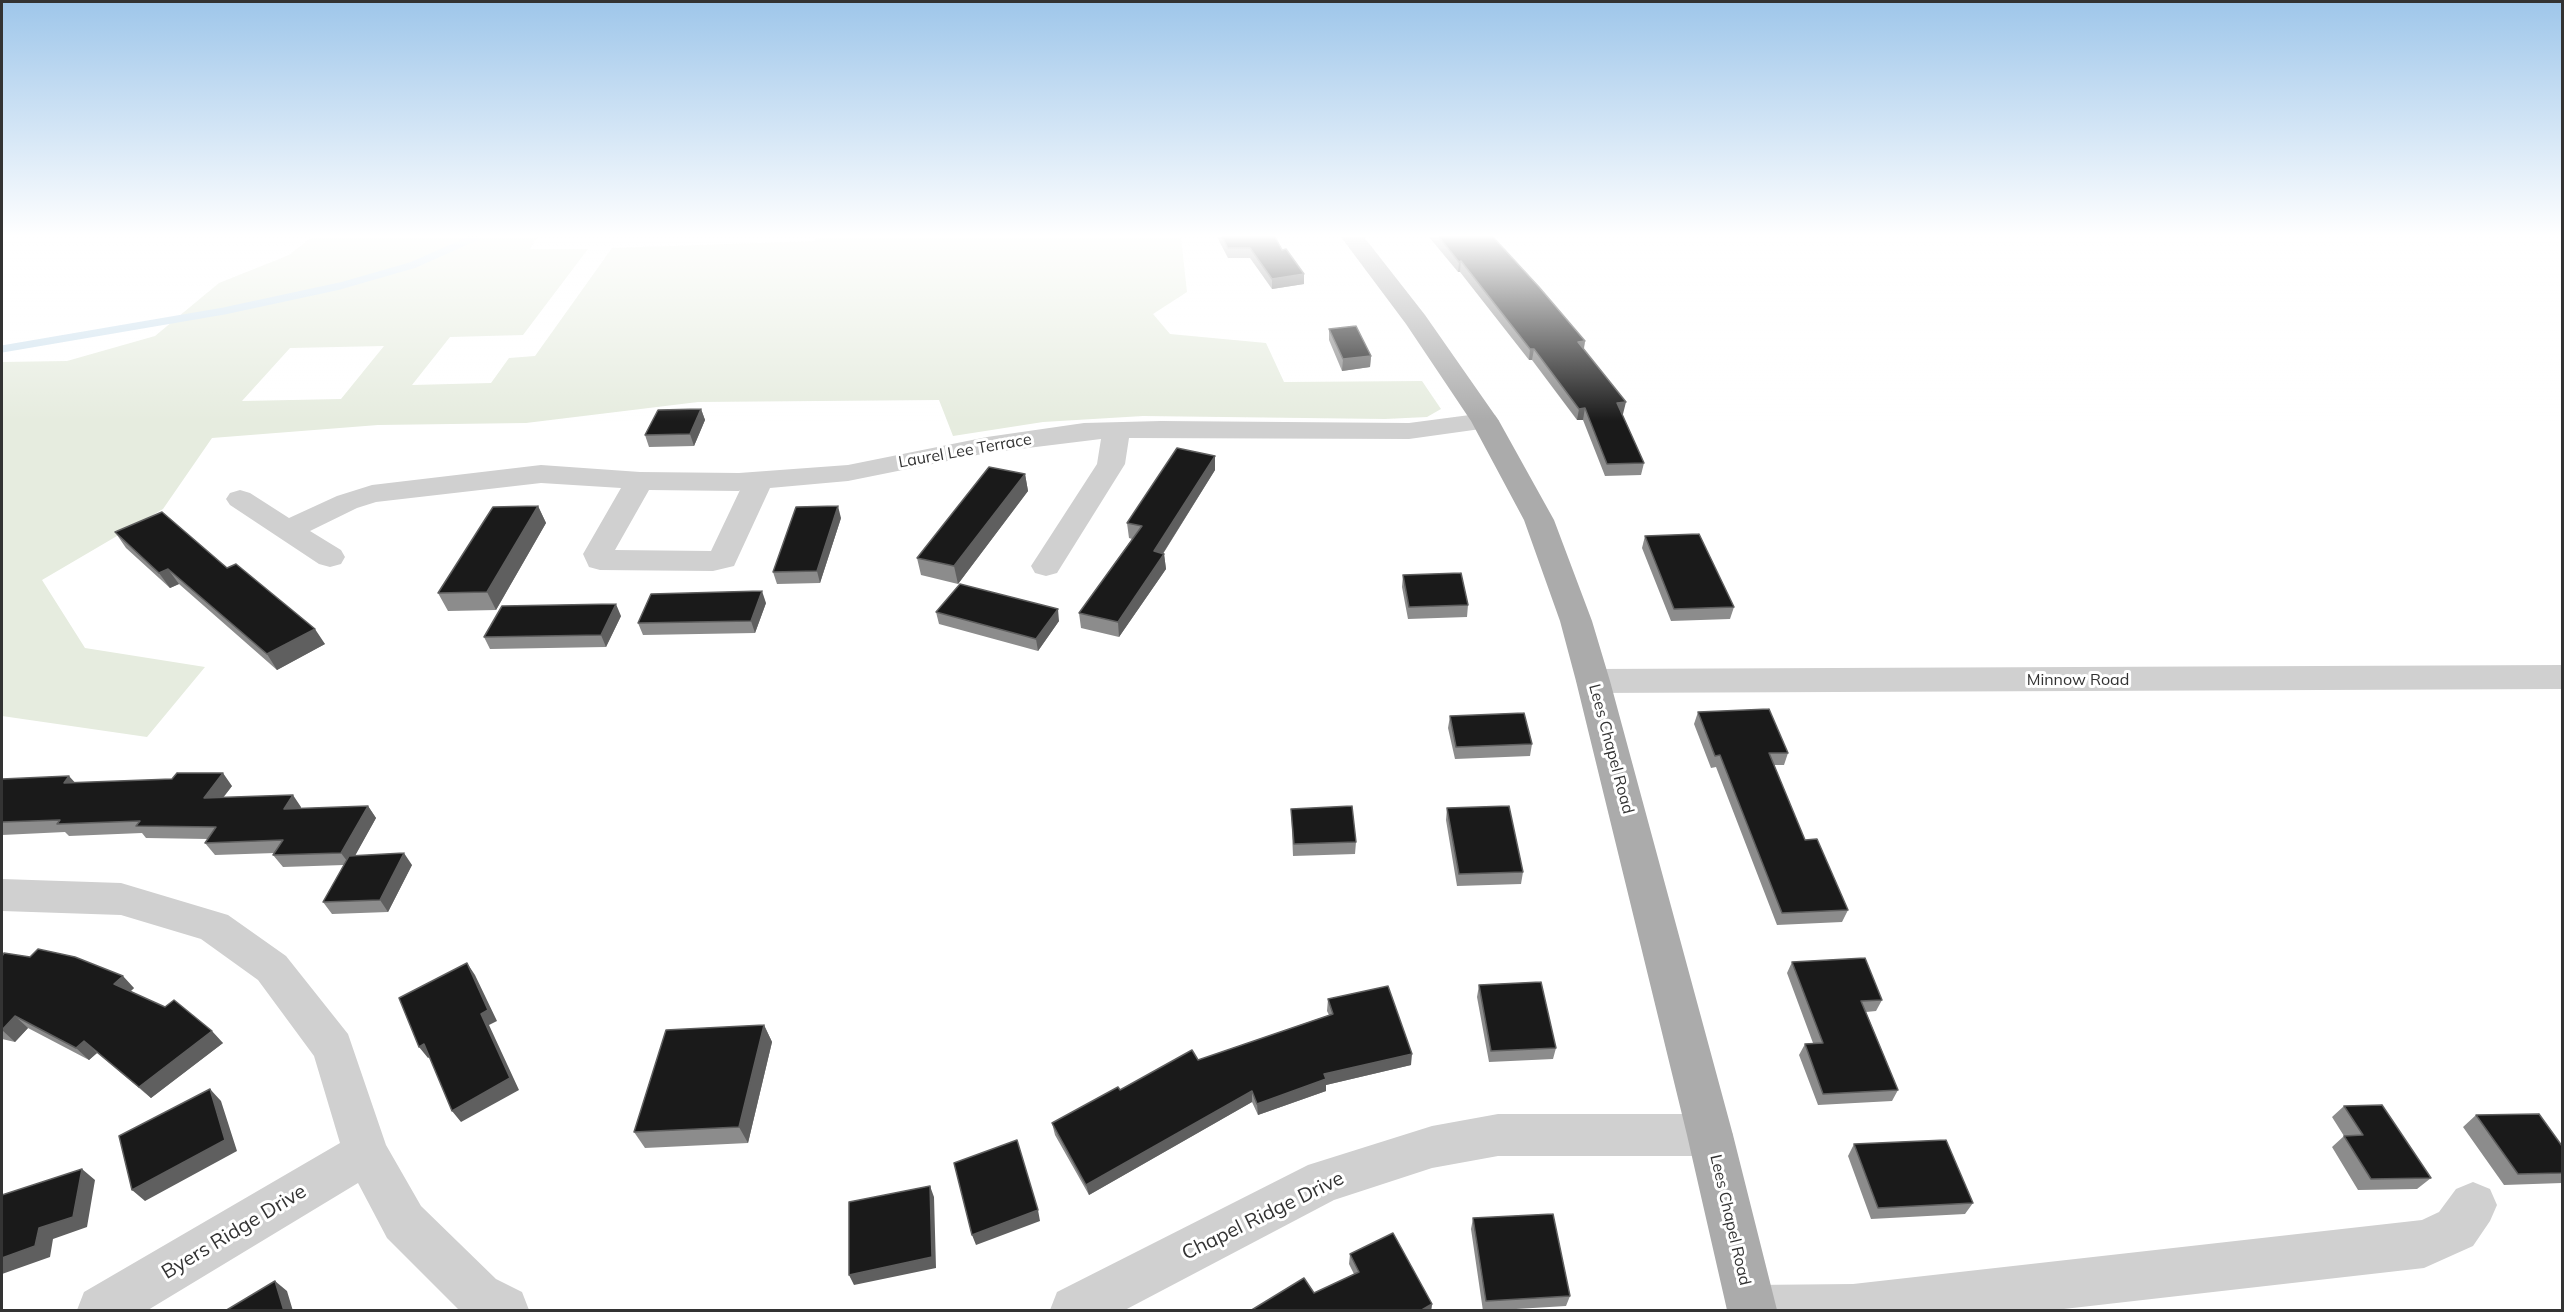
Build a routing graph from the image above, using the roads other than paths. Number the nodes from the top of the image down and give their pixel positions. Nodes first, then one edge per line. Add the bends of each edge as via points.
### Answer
1 (1399, 298) edge
2 (1485, 421) junction
3 (1116, 430) junction
4 (759, 480) junction
5 (640, 481) junction
6 (240, 499) dead end
7 (289, 529) junction
8 (330, 557) dead end
9 (1046, 566) dead end
10 (2562, 677) edge
11 (1593, 681) junction
12 (2, 896) edge
13 (1710, 1135) junction
14 (366, 1153) junction
15 (2473, 1205) dead end
16 (1752, 1310) edge
17 (102, 1311) edge
18 (504, 1311) edge
19 (1075, 1311) edge

1 - 2 main road, Lees Chapel Road
2 - 3 street, Laurel Lee Terrace via 1409,430
2 - 11 main road, Lees Chapel Road via 1539,520
3 - 4 street, Laurel Lee Terrace via 987,445 848,472
3 - 9 street via 1111,464
4 - 5 street, Laurel Lee Terrace
4 - 5 street via 723,559 600,560 598,554
5 - 7 street, Laurel Lee Terrace via 541,474 372,494
6 - 7 street
7 - 8 street
10 - 11 street, Minnow Road
11 - 13 main road, Lees Chapel Road
12 - 14 street via 121,899 214,927 272,968 333,1048
13 - 16 main road, Lees Chapel Road
13 - 19 street, Chapel Ridge Drive via 1497,1135 1432,1147 1324,1181
14 - 17 street, Byers Ridge Drive
14 - 18 street via 404,1222 479,1296
15 - 16 street via 2456,1229 2424,1244 1853,1309

